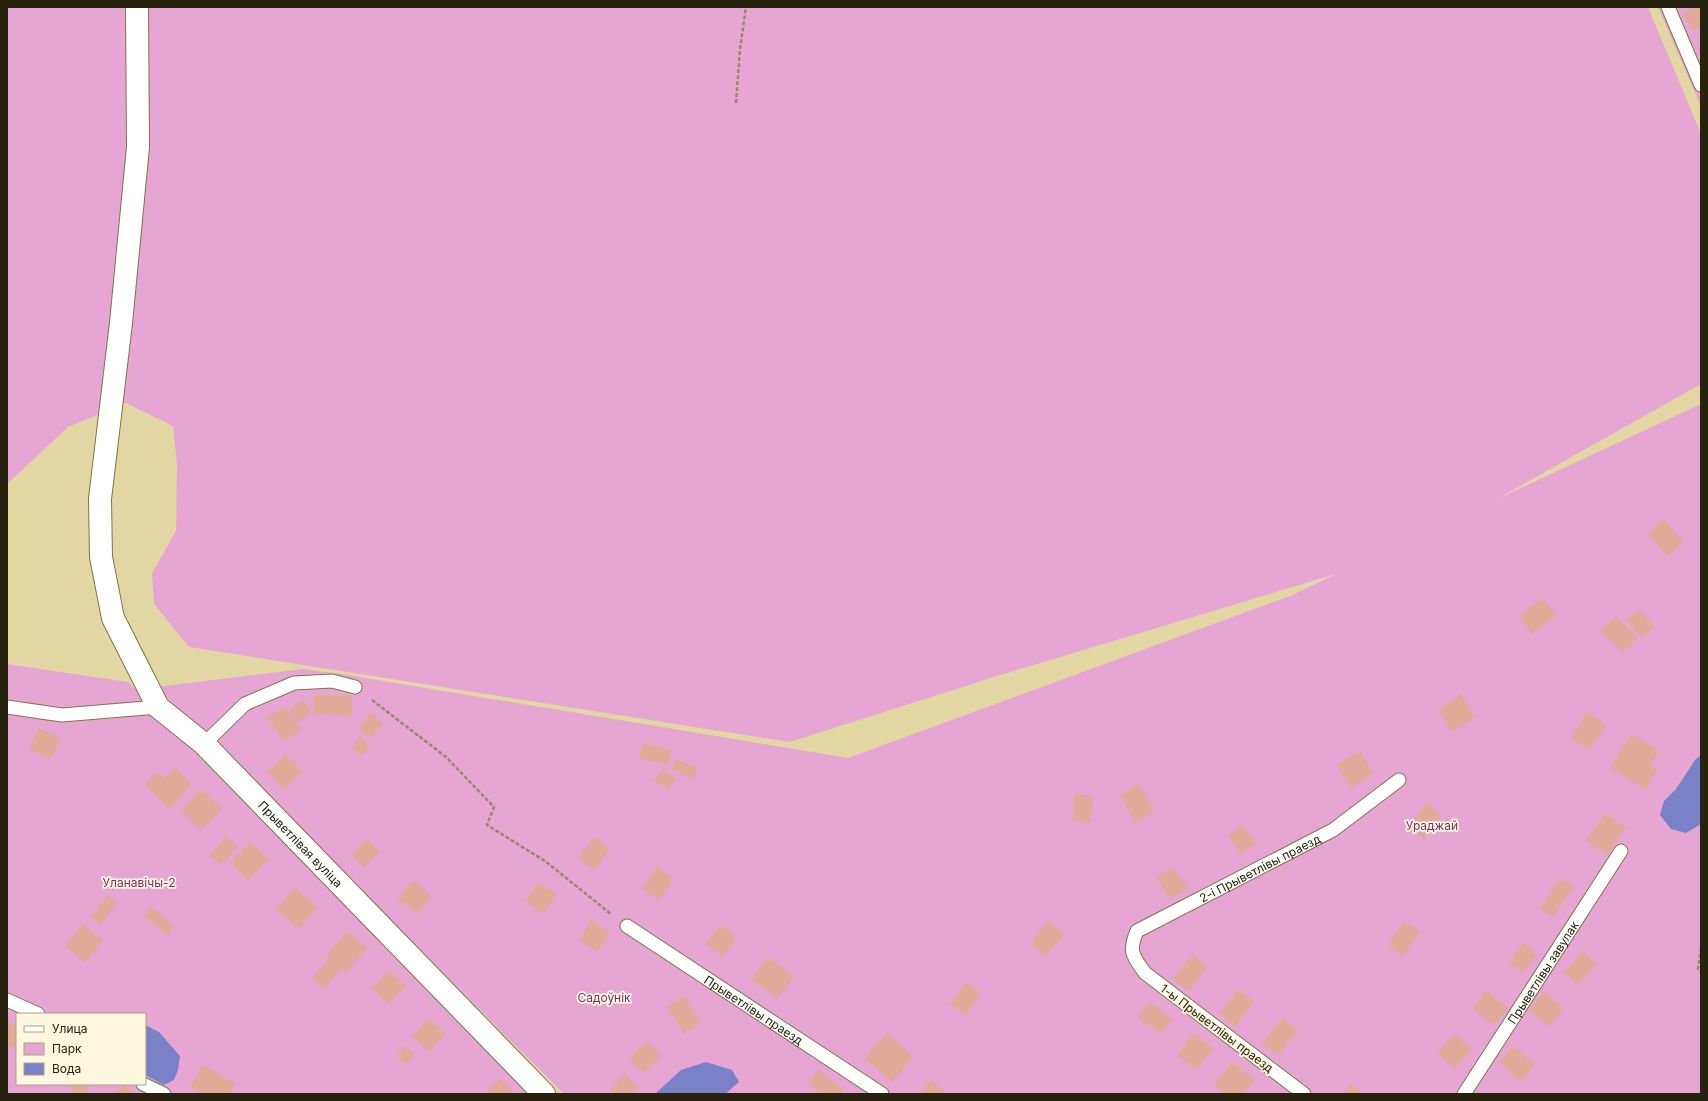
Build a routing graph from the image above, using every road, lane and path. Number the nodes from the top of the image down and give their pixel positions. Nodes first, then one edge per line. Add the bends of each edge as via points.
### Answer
1 (137, 7) edge
2 (746, 7) edge
3 (1668, 7) edge
4 (1701, 84) edge
5 (736, 104) dead end
6 (355, 687) joint
7 (7, 707) edge
8 (158, 707) junction
9 (204, 744) junction
10 (1399, 780) dead end
11 (1620, 851) dead end
12 (626, 926) joint
13 (1701, 948) edge
14 (1134, 957) joint
15 (1701, 972) edge
16 (7, 1000) edge
17 (36, 1013) edge
18 (145, 1085) edge
19 (164, 1094) edge
20 (544, 1094) edge
21 (882, 1094) edge
22 (1304, 1094) edge
23 (1464, 1094) edge

1 - 8 street via 138,147 100,499 101,557 113,618
2 - 5 path
3 - 4 lane
6 - 9 lane via 332,681 294,683 245,704
6 - 12 path via 446,757 494,807 487,825 545,861
7 - 8 lane via 62,715
8 - 9 street, Прыветлівая вуліца
9 - 20 street, Прыветлівая вуліца
10 - 14 lane, 2-і Прыветлівы праезд via 1333,830 1137,931 1132,944
11 - 23 lane, Прыветлівы завулак
12 - 21 lane, Прыветлівы праезд
13 - 15 path via 1698,969
14 - 22 lane, 1-ы Прыветлівы праезд via 1145,973
16 - 17 lane
18 - 19 lane

